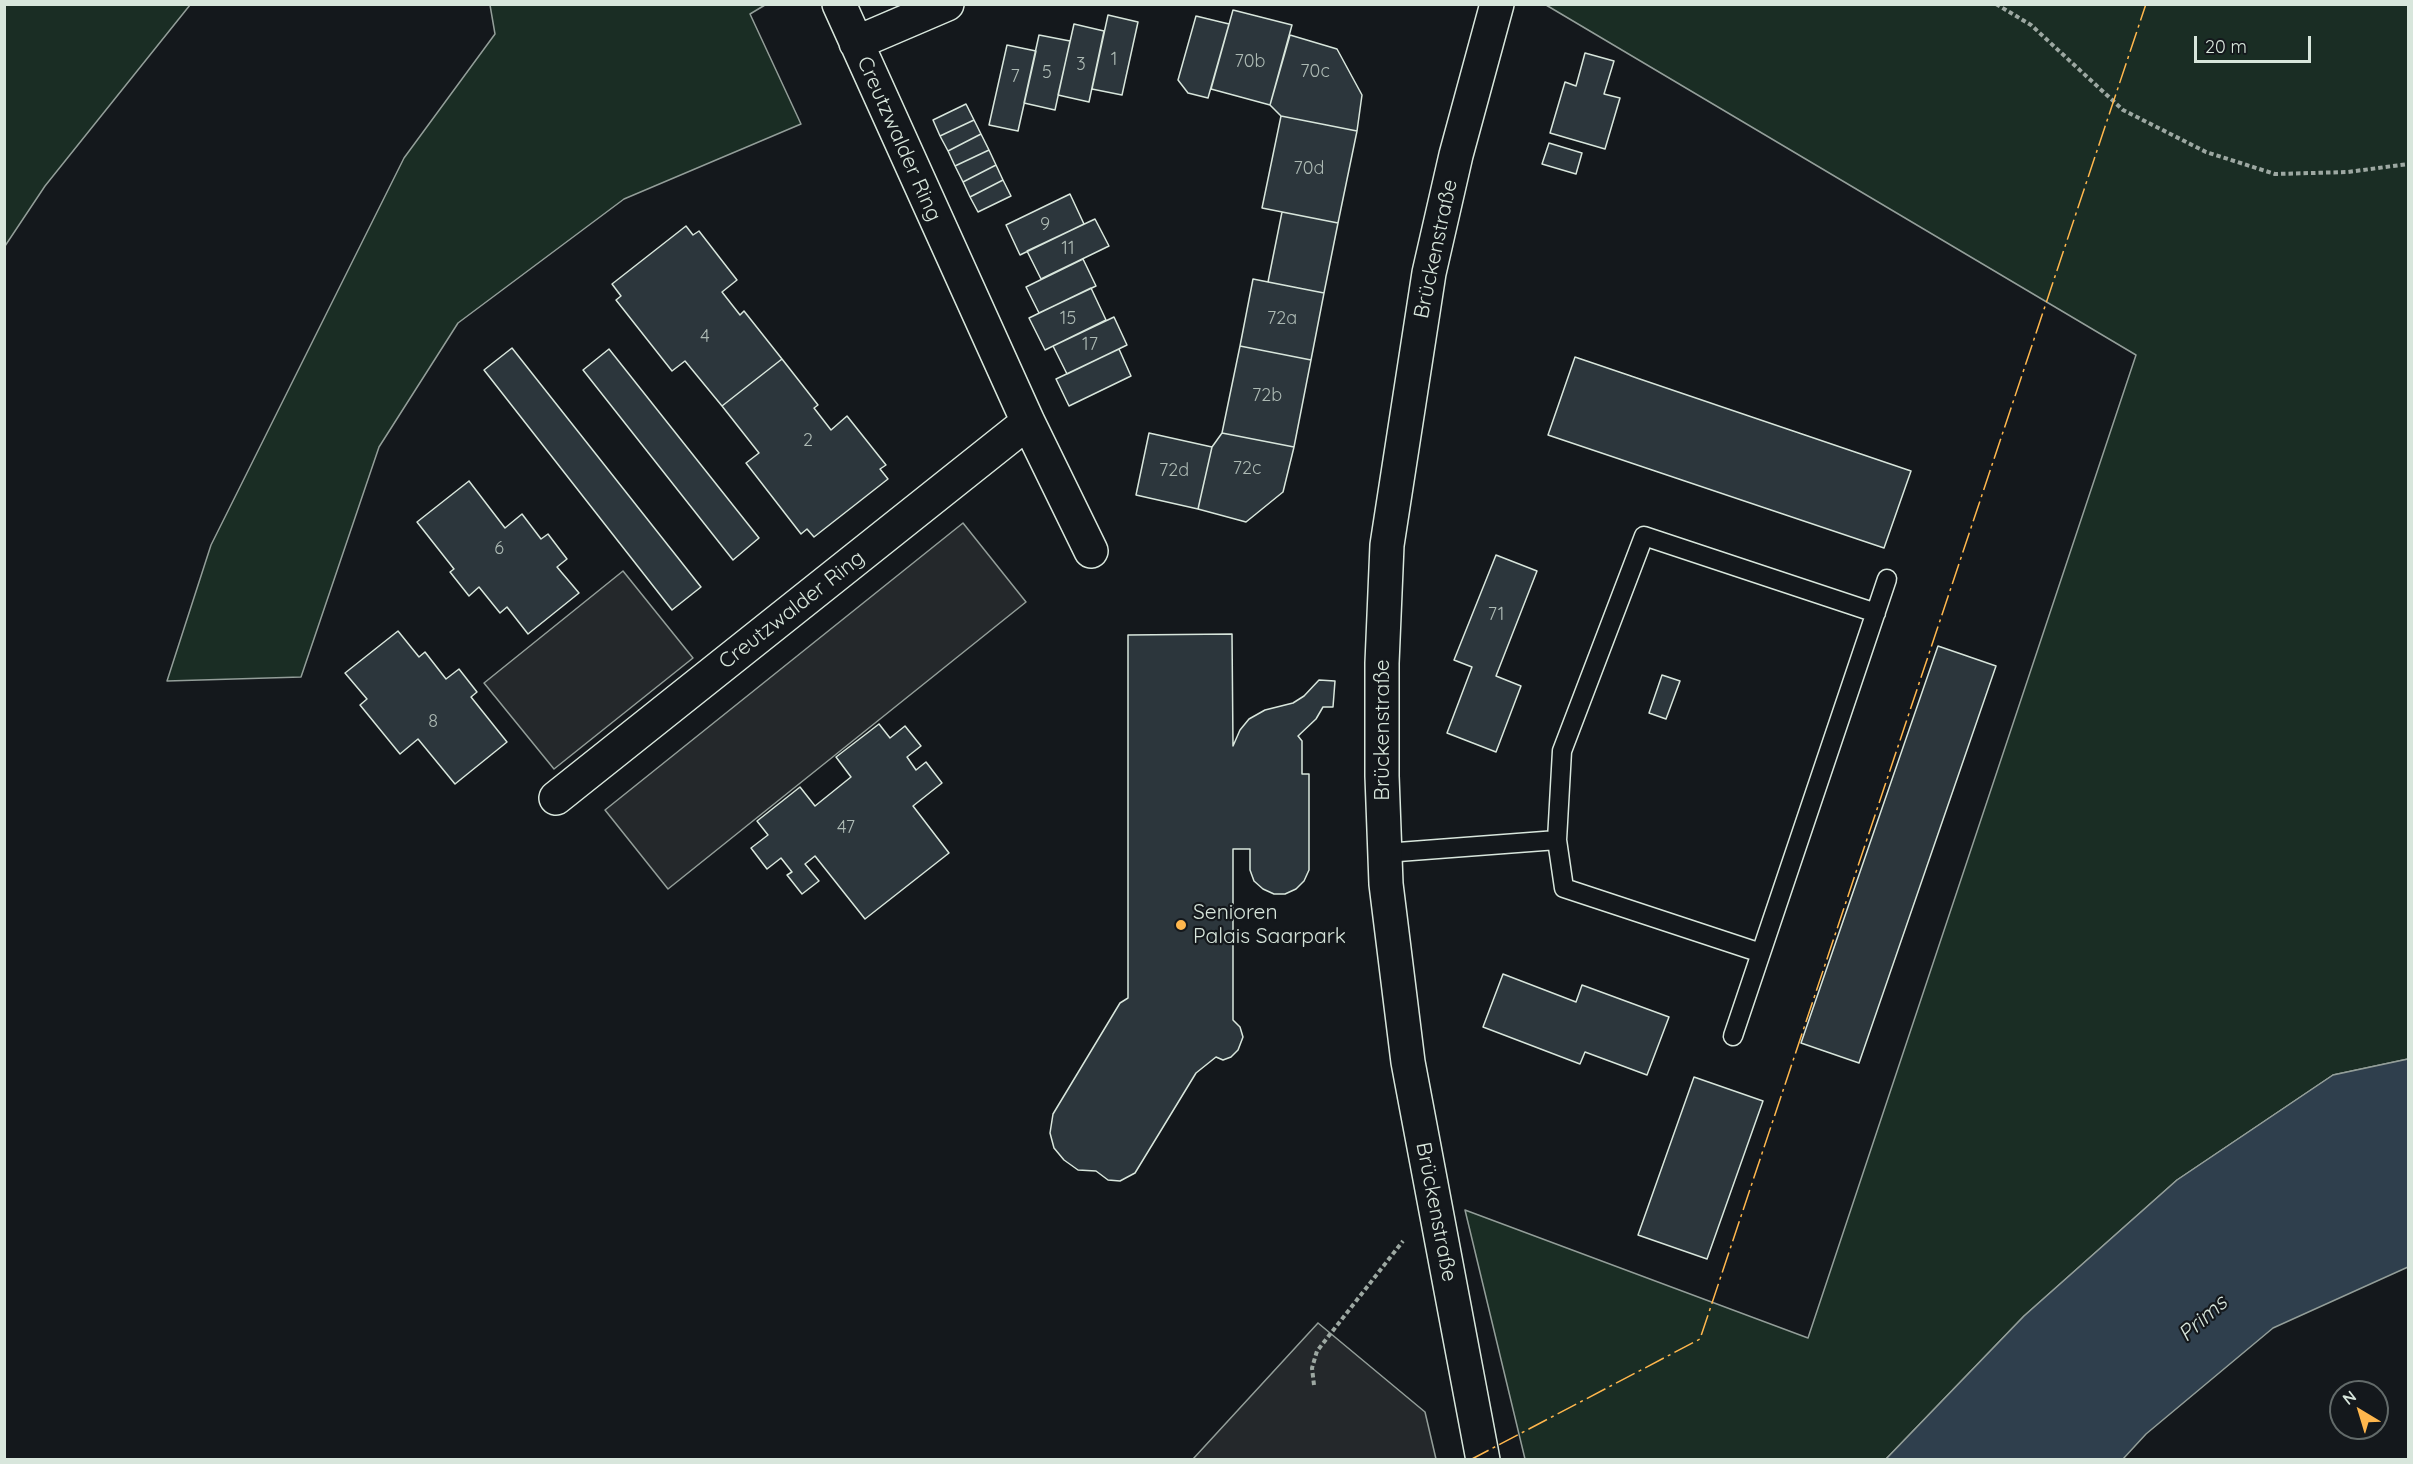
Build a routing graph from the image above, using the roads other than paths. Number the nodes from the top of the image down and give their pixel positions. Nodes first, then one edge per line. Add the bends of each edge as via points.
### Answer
1 (839, 4) edge
2 (946, 4) edge
3 (1497, 4) edge
4 (856, 43) junction
5 (1028, 422) junction
6 (1091, 551) dead end
7 (1887, 579) dead end
8 (1876, 613) junction
9 (556, 798) dead end
10 (1557, 840) junction
11 (1385, 853) junction
12 (1761, 953) junction
13 (1733, 1036) dead end
14 (1484, 1460) edge

1 - 4 street
2 - 4 street, Creutzwalder Ring
3 - 11 street, Brückenstraße via 1429,273 1387,545 1382,663
4 - 5 street, Creutzwalder Ring
5 - 6 street, Creutzwalder Ring
5 - 9 street, Creutzwalder Ring
7 - 8 lane
8 - 10 lane via 1644,536 1563,751
8 - 12 lane
10 - 11 lane
10 - 12 lane via 1564,888
11 - 14 street, Brückenstraße via 1408,1062
12 - 13 lane

